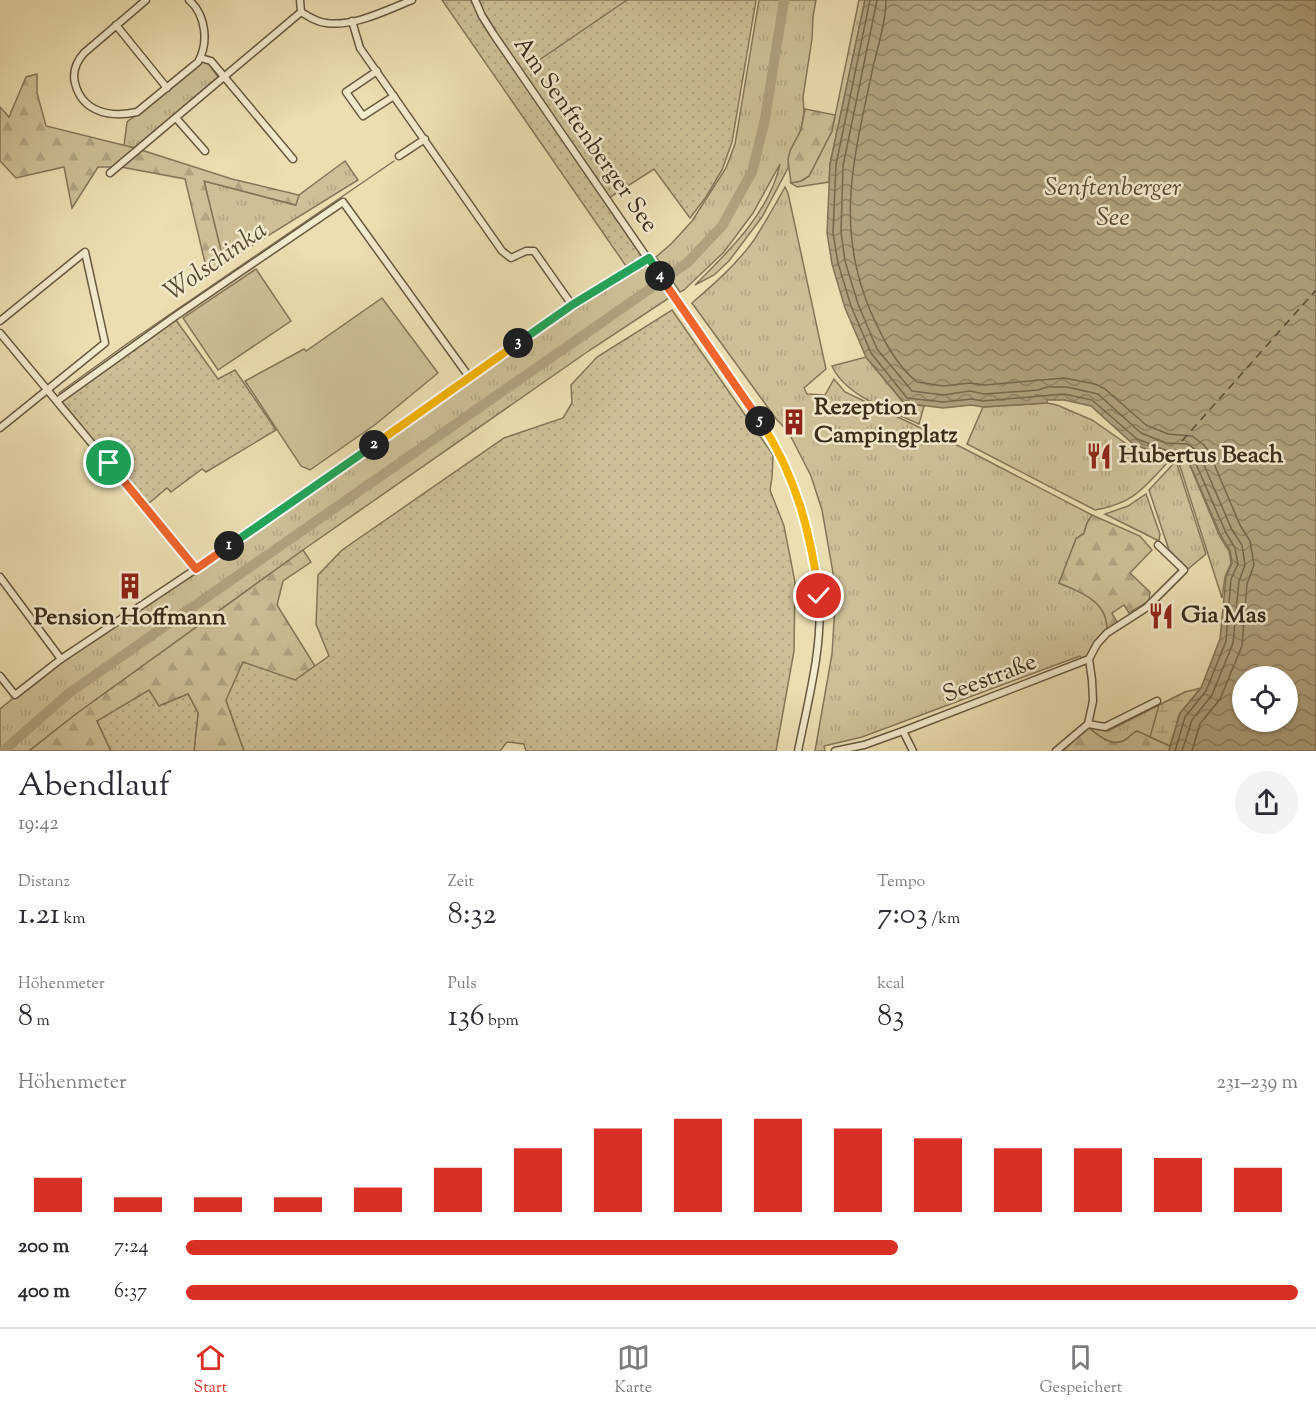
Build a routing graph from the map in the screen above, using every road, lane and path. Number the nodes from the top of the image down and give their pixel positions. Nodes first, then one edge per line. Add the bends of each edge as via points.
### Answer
1 (146, 0) edge
2 (189, 0) edge
3 (299, 0) edge
4 (412, 0) edge
5 (475, 0) edge
6 (301, 12) junction
7 (352, 21) junction
8 (116, 25) junction
9 (201, 57) junction
10 (376, 71) junction
11 (224, 76) junction
12 (167, 88) junction
13 (394, 96) junction
14 (176, 118) junction
15 (425, 139) junction
16 (206, 152) dead end
17 (399, 156) dead end
18 (293, 159) dead end
19 (110, 173) dead end
20 (649, 258) junction
21 (572, 305) junction
22 (0, 321) edge
23 (0, 333) edge
24 (470, 378) junction
25 (47, 390) junction
26 (57, 401) junction
27 (0, 428) edge
28 (1158, 545) dead end
29 (196, 569) junction
30 (0, 577) edge
31 (60, 659) junction
32 (1089, 659) junction
33 (0, 676) edge
34 (1157, 701) dead end
35 (1088, 724) junction
36 (903, 731) junction
37 (865, 748) edge
38 (801, 751) edge
39 (835, 751) edge
40 (913, 751) edge
41 (1056, 751) edge

1 - 8 street
2 - 9 street via 201,14
3 - 6 street
4 - 7 street
5 - 20 street, Am Senftenberger See via 494,35
6 - 7 street via 327,23
6 - 11 street
7 - 10 street via 360,48
8 - 12 street
8 - 12 street via 75,63 74,79 81,100 98,110 124,115 136,112
9 - 11 street via 211,61
9 - 12 street
10 - 13 street
10 - 13 street via 346,92 363,116
11 - 14 street
11 - 18 street
13 - 15 street
14 - 16 street
14 - 19 street
15 - 17 street
15 - 21 street via 502,251 511,258 534,251
20 - 21 street
20 - 38 street, Am Senftenberger See via 771,438 788,471 807,527 819,596 819,629
21 - 24 street
22 - 25 street via 85,252 105,343
23 - 25 street
24 - 26 street via 343,202
24 - 29 street
25 - 26 street
25 - 27 street
26 - 29 street
28 - 32 street via 1184,570 1146,608 1107,633
29 - 31 street
30 - 31 street
31 - 33 street via 15,695
32 - 35 street via 1093,701
32 - 36 street, Seestraße
34 - 35 street via 1106,727
35 - 41 street
36 - 37 street, Seestraße
36 - 40 street
37 - 39 street, Seestraße

